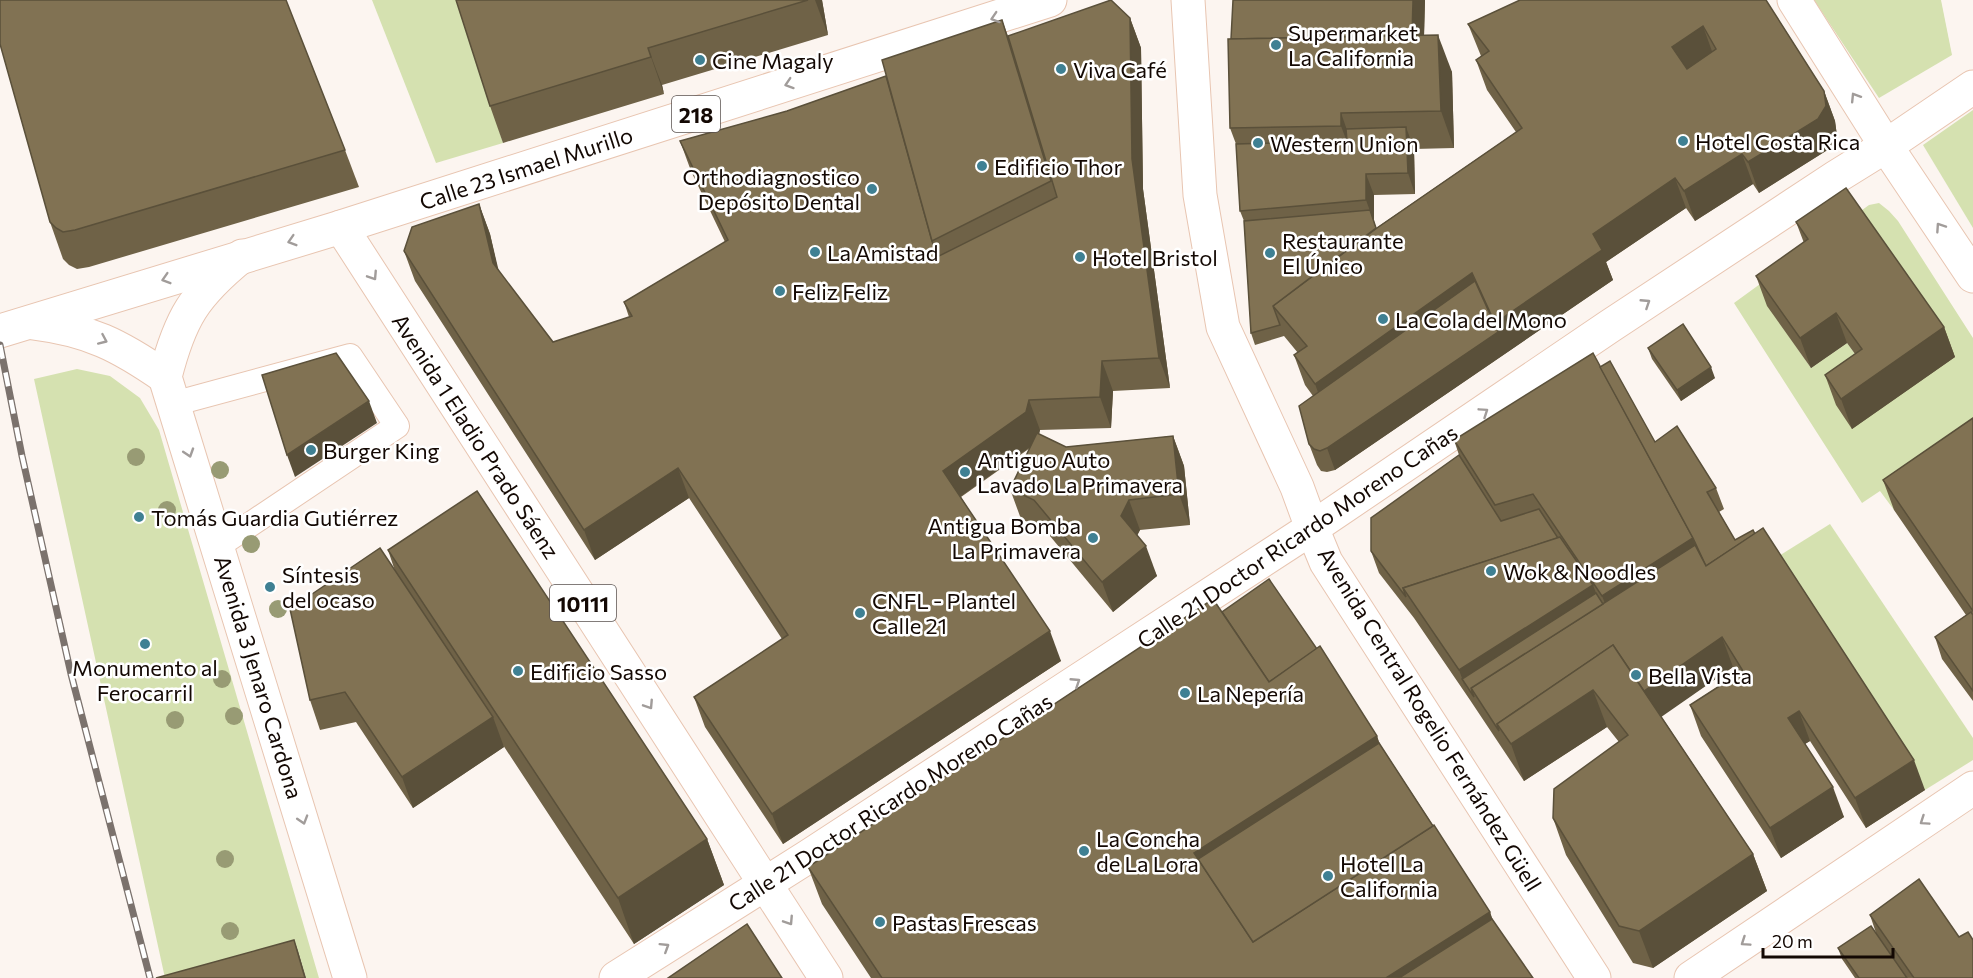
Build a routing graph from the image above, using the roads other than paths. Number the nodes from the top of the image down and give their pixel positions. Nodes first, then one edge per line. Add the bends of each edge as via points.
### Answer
1 (1050, 0) edge
2 (1188, 0) edge
3 (1794, 0) edge
4 (1973, 87) edge
5 (1886, 146) junction
6 (341, 226) junction
7 (242, 256) junction
8 (1973, 276) edge
9 (13, 327) edge
10 (169, 391) junction
11 (1312, 528) junction
12 (218, 546) junction
13 (1973, 788) edge
14 (764, 884) junction
15 (350, 978) edge
16 (616, 978) edge
17 (826, 978) edge
18 (1594, 978) edge
19 (1691, 978) edge

1 -> 6 main road, Calle 23 Ismael Murillo / 218
2 - 11 main road, Avenida Central Rogelio Fernández Güell via 1200,195 1223,327 1297,486
5 -> 3 main road
4 - 5 main road, Calle 21 Doctor Ricardo Moreno Cañas
8 -> 5 main road
11 -> 5 main road, Calle 21 Doctor Ricardo Moreno Cañas via 1610,326
6 -> 7 main road, Calle 23 Ismael Murillo / 218
6 -> 14 main road, Avenida 1 Eladio Prado Sáenz / 10111
7 -> 9 main road, Calle 23 Ismael Murillo / 218
7 - 10 main road via 214,279 190,308 174,342
9 -> 10 main road via 64,327 99,338 133,355
10 -> 12 main road, Avenida 3 Jenaro Cardona
10 - 12 lane via 350,356 397,426
14 -> 11 main road, Calle 21 Doctor Ricardo Moreno Cañas
11 - 18 main road, Avenida Central Rogelio Fernández Güell via 1326,562
12 -> 15 main road, Avenida 3 Jenaro Cardona
13 -> 19 main road
16 -> 14 main road, Calle 21 Doctor Ricardo Moreno Cañas
14 -> 17 main road, Avenida 1 Eladio Prado Sáenz / 10111

